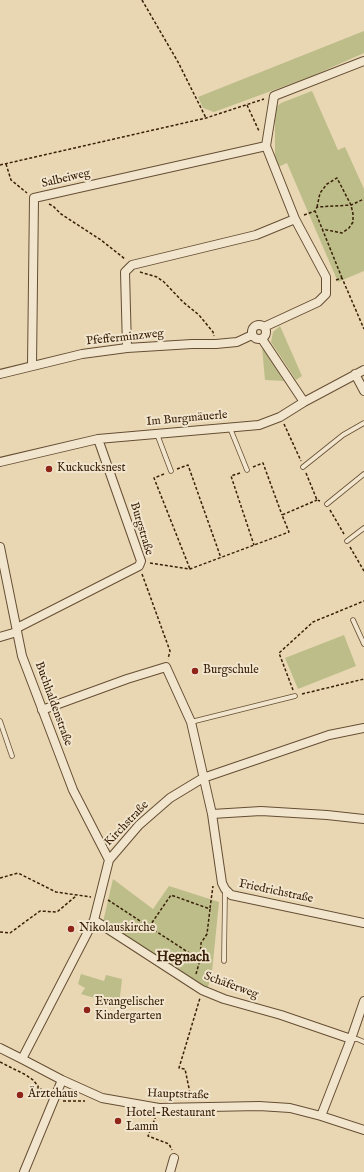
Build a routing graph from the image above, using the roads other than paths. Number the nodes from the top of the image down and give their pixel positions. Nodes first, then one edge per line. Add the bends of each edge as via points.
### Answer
1 (364, 61) edge
2 (266, 146) junction
3 (295, 219) junction
4 (264, 327) junction
5 (252, 335) junction
6 (262, 339) junction
7 (127, 348) junction
8 (32, 365) junction
9 (364, 370) edge
10 (0, 374) edge
11 (355, 374) junction
12 (364, 390) edge
13 (304, 402) junction
14 (364, 423) edge
15 (230, 428) junction
16 (157, 434) junction
17 (98, 439) junction
18 (0, 462) edge
19 (303, 466) road end
20 (247, 470) road end
21 (171, 472) road end
22 (364, 474) edge
23 (327, 504) road end
24 (364, 528) edge
25 (347, 541) road end
26 (0, 547) edge
27 (353, 620) dead end
28 (17, 630) junction
29 (0, 637) edge
30 (364, 644) edge
31 (295, 696) road end
32 (42, 710) junction
33 (0, 721) edge
34 (191, 722) junction
35 (364, 728) edge
36 (12, 756) dead end
37 (203, 778) junction
38 (212, 814) junction
39 (364, 819) edge
40 (109, 860) junction
41 (226, 889) junction
42 (94, 920) junction
43 (364, 923) edge
44 (224, 961) dead end
45 (364, 1001) edge
46 (351, 1039) junction
47 (364, 1042) edge
48 (0, 1050) edge
49 (22, 1059) junction
50 (62, 1080) junction
51 (321, 1116) junction
52 (364, 1130) edge
53 (174, 1158) road end
54 (24, 1172) edge
55 (170, 1172) edge

1 - 2 street via 274,96
2 - 3 street
2 - 8 street, Salbeiweg via 34,198
3 - 4 street via 326,277 326,294 318,302
3 - 7 street via 256,234 132,265 125,272
4 - 5 street via 254,327
4 - 6 street via 266,334
5 - 6 street
5 - 7 street, Pfefferminzweg via 237,342
6 - 13 street
7 - 8 street, Pfefferminzweg via 82,354
8 - 10 street, Pfefferminzweg
9 - 11 street, Im Burgmäuerle
11 - 12 street
11 - 13 street, Im Burgmäuerle
13 - 15 street, Im Burgmäuerle via 280,417 259,425
14 - 19 lane via 343,435
15 - 16 street, Im Burgmäuerle
15 - 20 lane
16 - 17 street, Im Burgmäuerle
16 - 21 lane
17 - 18 street, Im Burgmäuerle
17 - 28 street, Burgstraße via 140,564
22 - 23 lane
24 - 25 lane
26 - 28 street, Buchhaldenstraße
27 - 30 lane
28 - 29 street, Burgstraße
28 - 32 street, Buchhaldenstraße via 22,656
31 - 34 lane
32 - 34 street, Friedrichstraße via 166,667
32 - 40 street, Buchhaldenstraße via 73,790
33 - 36 lane
34 - 37 street, Friedrichstraße
35 - 37 street, Kirchstraße via 329,735
37 - 38 street, Friedrichstraße
37 - 40 street, Kirchstraße via 170,798 139,825
38 - 39 street via 261,811
38 - 41 street, Friedrichstraße via 222,883
40 - 42 street, Kirchstraße
41 - 43 street, Friedrichstraße via 231,895
41 - 44 lane
42 - 46 street, Schäferweg via 202,990
42 - 49 street, Kirchstraße
45 - 46 street
46 - 47 lane
46 - 51 street
48 - 49 street, Hauptstraße
49 - 50 street, Hauptstraße
50 - 51 street, Hauptstraße via 102,1098 159,1108 259,1106 290,1108
50 - 54 street
51 - 52 street, Hauptstraße
53 - 55 street

